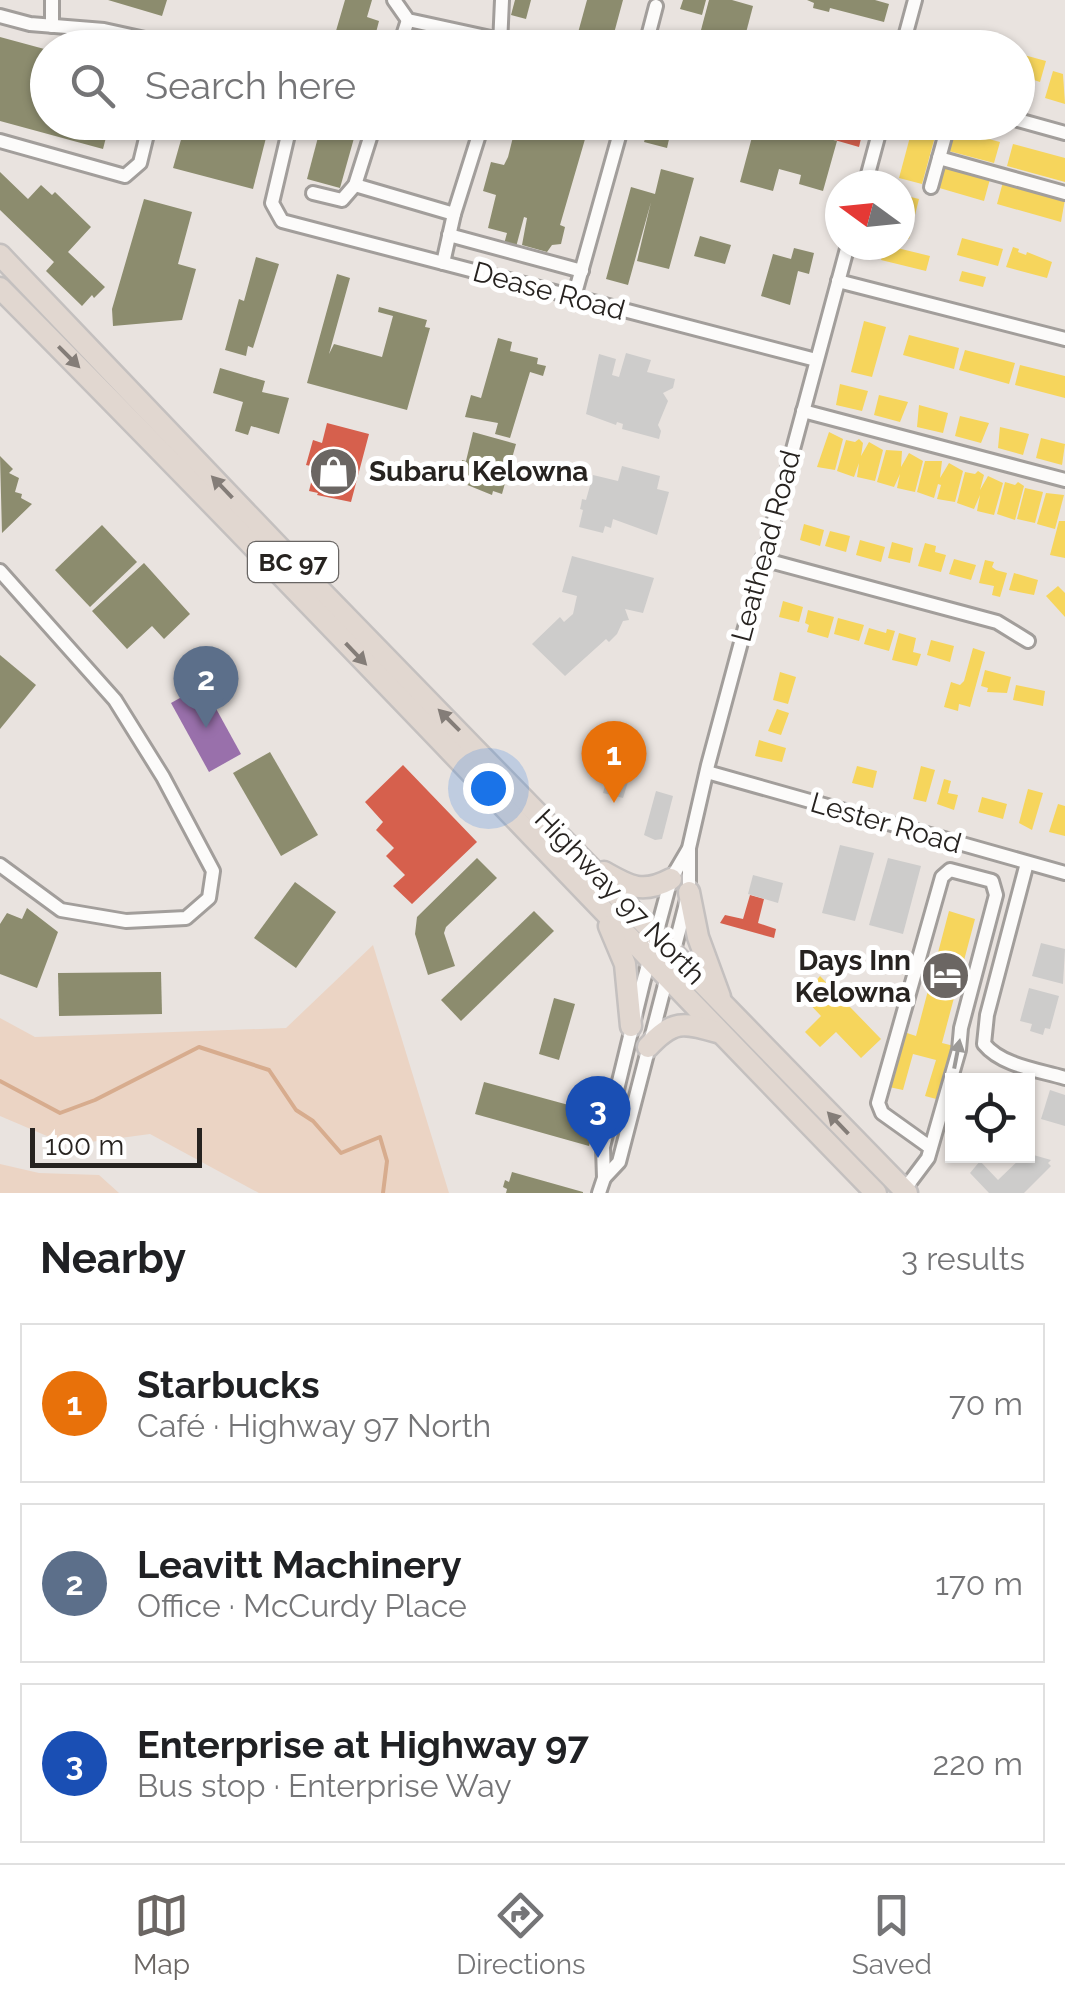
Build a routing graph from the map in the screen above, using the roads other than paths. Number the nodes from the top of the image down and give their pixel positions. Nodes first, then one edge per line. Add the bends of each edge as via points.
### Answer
1 (52, 0) edge
2 (394, 0) edge
3 (502, 0) edge
4 (915, 0) edge
5 (656, 6) dead end
6 (0, 16) edge
7 (408, 20) junction
8 (52, 26) junction
9 (104, 30) edge
10 (405, 30) edge
11 (446, 30) edge
12 (501, 30) edge
13 (649, 30) edge
14 (907, 30) edge
15 (1035, 124) edge
16 (1065, 132) edge
17 (146, 140) edge
18 (287, 140) edge
19 (369, 140) edge
20 (477, 140) edge
21 (619, 140) edge
22 (877, 140) edge
23 (944, 140) edge
24 (0, 141) edge
25 (939, 158) junction
26 (868, 170) edge
27 (355, 185) junction
28 (931, 187) dead end
29 (1065, 193) edge
30 (313, 194) dead end
31 (454, 214) junction
32 (449, 235) junction
33 (0, 256) edge
34 (844, 260) edge
35 (443, 263) junction
36 (582, 271) junction
37 (838, 281) junction
38 (0, 288) edge
39 (574, 297) junction
40 (1065, 339) edge
41 (816, 360) junction
42 (802, 412) junction
43 (1065, 480) edge
44 (762, 559) junction
45 (0, 571) edge
46 (1028, 641) dead end
47 (707, 772) junction
48 (689, 848) junction
49 (1027, 864) junction
50 (0, 865) edge
51 (590, 865) junction
52 (1065, 872) edge
53 (671, 879) junction
54 (689, 892) junction
55 (602, 911) junction
56 (656, 935) junction
57 (673, 953) junction
58 (649, 960) junction
59 (666, 978) junction
60 (722, 1004) junction
61 (632, 1026) junction
62 (720, 1033) junction
63 (648, 1047) junction
64 (1065, 1078) edge
65 (931, 1148) junction
66 (604, 1178) junction
67 (905, 1192) edge
68 (599, 1193) edge
69 (876, 1193) edge

1 - 8 street
2 - 7 street
3 - 12 street
4 - 14 street
5 - 13 street
6 - 8 street
7 - 10 street
7 - 11 street
8 - 9 street
15 - 16 street
17 - 24 street via 140,162 125,176
18 - 35 street, Dease Road via 272,204 282,221
19 - 27 street
20 - 31 street
21 - 36 street
22 - 26 street
23 - 25 street
25 - 28 street
25 - 29 street
27 - 30 street via 342,200
27 - 31 street
31 - 32 street
32 - 35 street
32 - 36 street
51 -> 33 highway, Highway 97 North / BC 97
34 - 37 street, Leathead Road
35 - 39 street, Dease Road
36 - 39 street
37 - 40 street
37 - 41 street, Leathead Road
38 -> 55 highway, Highway 97 North / BC 97
39 - 41 street, Dease Road
41 - 42 street, Leathead Road
42 - 43 street
42 - 44 street, Leathead Road
44 - 46 street via 996,622
44 - 47 street, Leathead Road
45 - 50 street via 115,700 214,871 209,898 186,918 126,921 61,910
47 - 48 street, Leathead Road
47 - 49 street, Lester Road
48 - 53 street, Leathead Road
48 - 54 street, Leathead Road
49 - 52 street, Lester Road
49 - 64 street via 984,1044 1013,1063
51 - 53 highway via 641,888
51 - 56 highway, Highway 97 North / BC 97
53 - 56 street, Leathead Road
54 - 57 street, Leathead Road
54 - 60 highway
55 - 58 highway, Highway 97 North / BC 97
55 - 61 highway via 624,964
56 - 57 highway, Highway 97 North / BC 97
56 - 58 street, Leathead Road
57 - 59 street, Leathead Road
57 - 60 highway, Highway 97 North / BC 97
58 - 59 highway, Highway 97 North / BC 97
58 - 61 street, Leathead Road
59 - 62 highway, Highway 97 North / BC 97
59 - 63 street, Leathead Road
67 -> 60 highway, Highway 97 North / BC 97
61 - 66 street, Leathead Road via 602,1147
62 - 63 highway via 673,1025
62 - 69 highway, Highway 97 North / BC 97
63 - 66 street, Leathead Road via 619,1162
65 -> 65 street via 996,895 992,881 950,870 942,877 878,1102 882,1113
65 - 67 street
66 - 68 street

